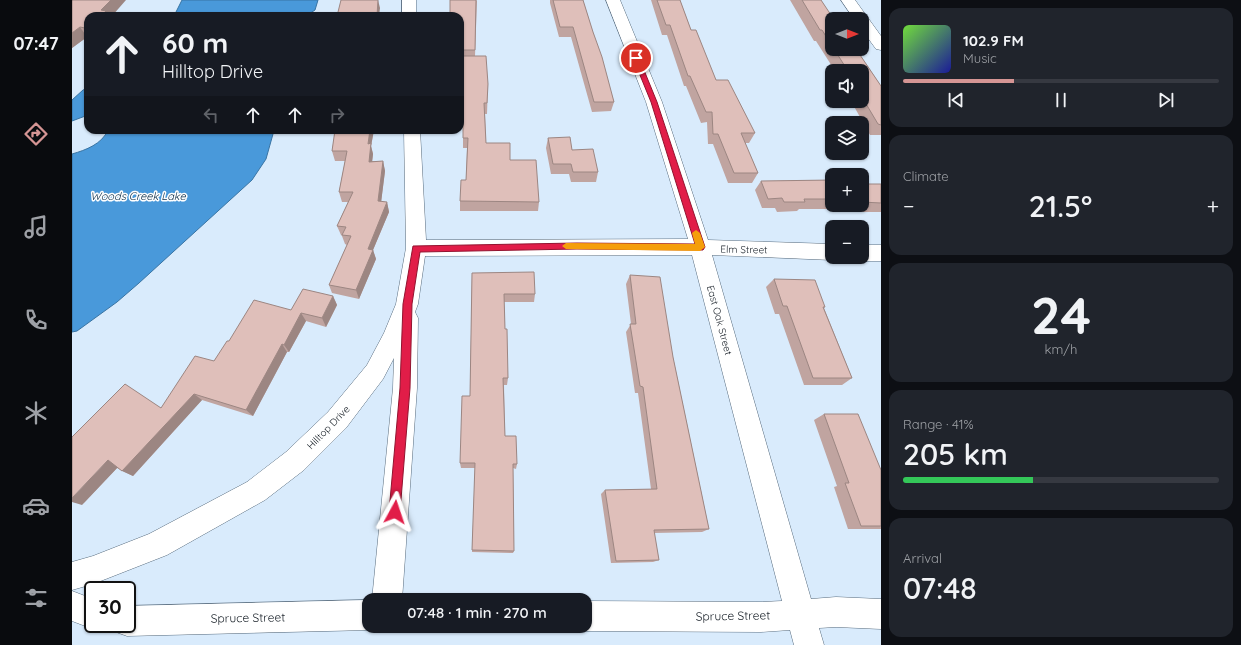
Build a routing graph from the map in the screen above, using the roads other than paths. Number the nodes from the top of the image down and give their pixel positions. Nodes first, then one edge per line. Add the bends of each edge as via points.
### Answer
1 (409, 0) edge
2 (613, 0) edge
3 (848, 0) edge
4 (409, 12) edge
5 (856, 12) edge
6 (869, 30) edge
7 (881, 46) edge
8 (412, 134) edge
9 (700, 247) junction
10 (416, 248) junction
11 (825, 252) edge
12 (869, 253) edge
13 (881, 253) edge
14 (407, 304) junction
15 (72, 576) edge
16 (388, 593) edge
17 (72, 606) edge
18 (84, 611) edge
19 (801, 614) junction
20 (881, 614) edge
21 (362, 615) edge
22 (592, 616) edge
23 (136, 621) edge
24 (809, 645) edge

1 - 4 street
2 - 9 street, East Oak Street via 654,102
3 - 5 street
6 - 7 street
8 - 10 street, Hilltop Drive
9 - 10 street, Elm Street
9 - 11 street, Elm Street
9 - 19 street, East Oak Street
10 - 14 street, Hilltop Drive
12 - 13 street
14 - 15 street, Hilltop Drive via 394,337 375,372 337,420 295,461 256,491 157,545
14 - 16 street via 405,388
17 - 18 street
19 - 20 street, Spruce Street
19 - 22 street, Spruce Street via 761,617
19 - 24 street, East Oak Street
21 - 23 street, Spruce Street

